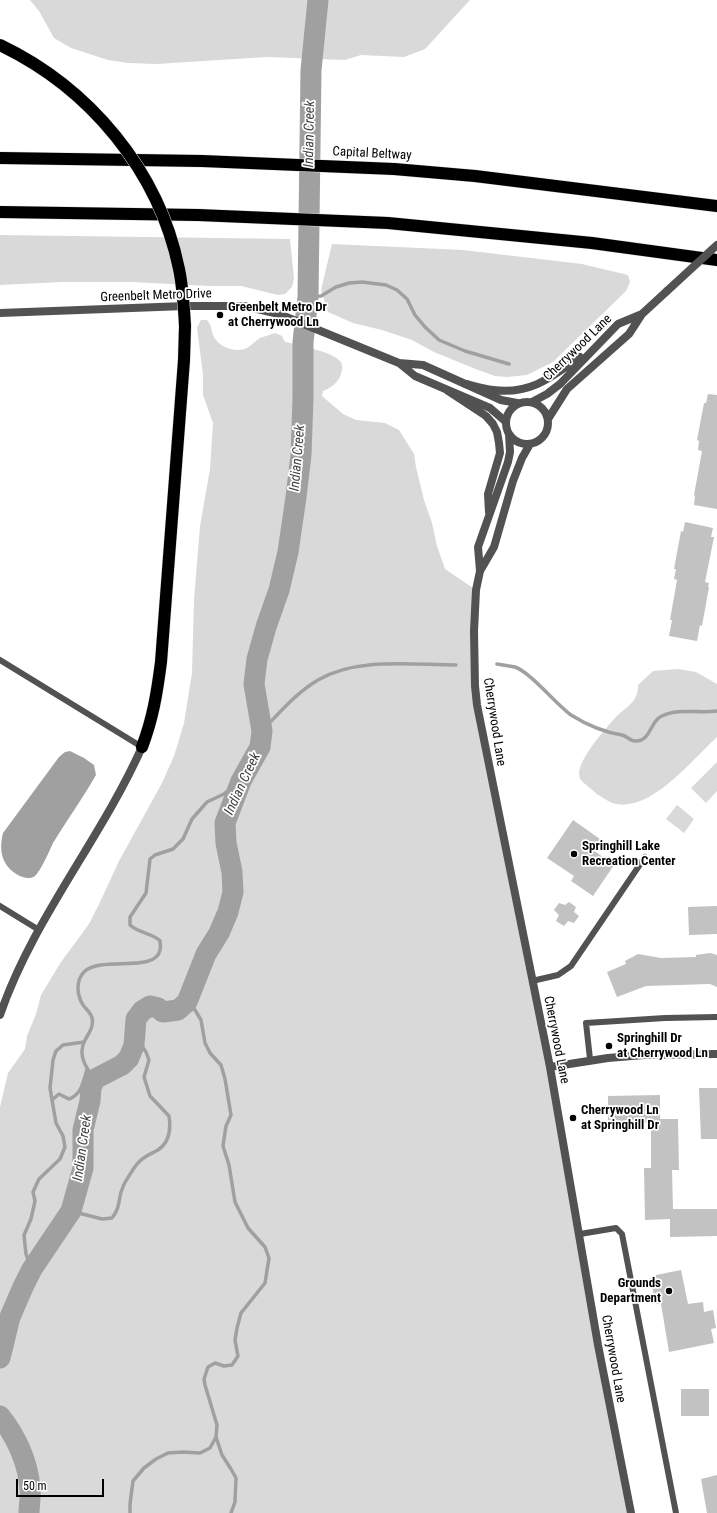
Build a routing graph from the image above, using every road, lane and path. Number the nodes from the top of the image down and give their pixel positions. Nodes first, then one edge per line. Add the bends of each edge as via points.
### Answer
1 (0, 45) edge
2 (0, 158) edge
3 (717, 206) edge
4 (0, 212) edge
5 (717, 245) edge
6 (717, 260) edge
7 (0, 313) edge
8 (642, 314) junction
9 (594, 348) junction
10 (399, 362) junction
11 (466, 384) junction
12 (448, 391) junction
13 (532, 402) junction
14 (517, 403) junction
15 (548, 419) junction
16 (505, 421) junction
17 (508, 434) junction
18 (530, 444) junction
19 (489, 516) junction
20 (480, 571) junction
21 (0, 660) edge
22 (142, 747) junction
23 (644, 857) dead end
24 (0, 906) edge
25 (39, 930) junction
26 (532, 981) junction
27 (0, 1015) edge
28 (717, 1017) edge
29 (717, 1054) edge
30 (590, 1060) junction
31 (550, 1067) junction
32 (580, 1234) junction
33 (630, 1513) edge
34 (676, 1513) edge

1 - 22 highway, bridge via 39,67 66,87 90,107 109,128 128,152 160,208 179,268 185,326 184,360 161,662 156,701
2 - 3 highway, Capital Beltway via 290,163 394,169 475,176
4 - 6 highway via 198,215 388,223 552,239
5 - 8 street, Cherrywood Lane, bridge
7 - 10 street, Greenbelt Metro Drive via 244,306 279,314
8 - 9 street, Cherrywood Lane via 618,324
8 - 15 street, Cherrywood Lane via 629,334 567,389
9 - 11 street via 547,380 523,390 492,390
9 - 13 street, Cherrywood Lane via 560,384
10 - 11 street, Greenbelt Metro Drive via 423,365
10 - 12 street, Greenbelt Metro Drive via 415,376
11 - 14 street, Greenbelt Metro Drive via 501,400
12 - 16 street, Greenbelt Metro Drive via 490,408
12 - 19 street via 486,416 497,432 500,452 488,494
13 - 14 street
13 - 15 street via 544,410
14 - 16 street via 509,411
15 - 18 street via 545,434
16 - 17 street
17 - 18 street via 518,443
17 - 19 street, Cherrywood Lane via 508,462
18 - 20 street, Cherrywood Lane via 513,481 494,547
19 - 20 street, Cherrywood Lane via 478,547
20 - 26 street, Cherrywood Lane via 476,590 474,631 477,706
21 - 22 lane
22 - 25 street via 126,781
23 - 26 lane via 570,966 558,975
24 - 25 lane
25 - 27 street
26 - 31 street, Cherrywood Lane
28 - 30 lane via 586,1023
29 - 30 street via 644,1055
30 - 31 street
31 - 32 street, Cherrywood Lane
32 - 33 street, Cherrywood Lane
32 - 34 lane via 616,1228 622,1234

